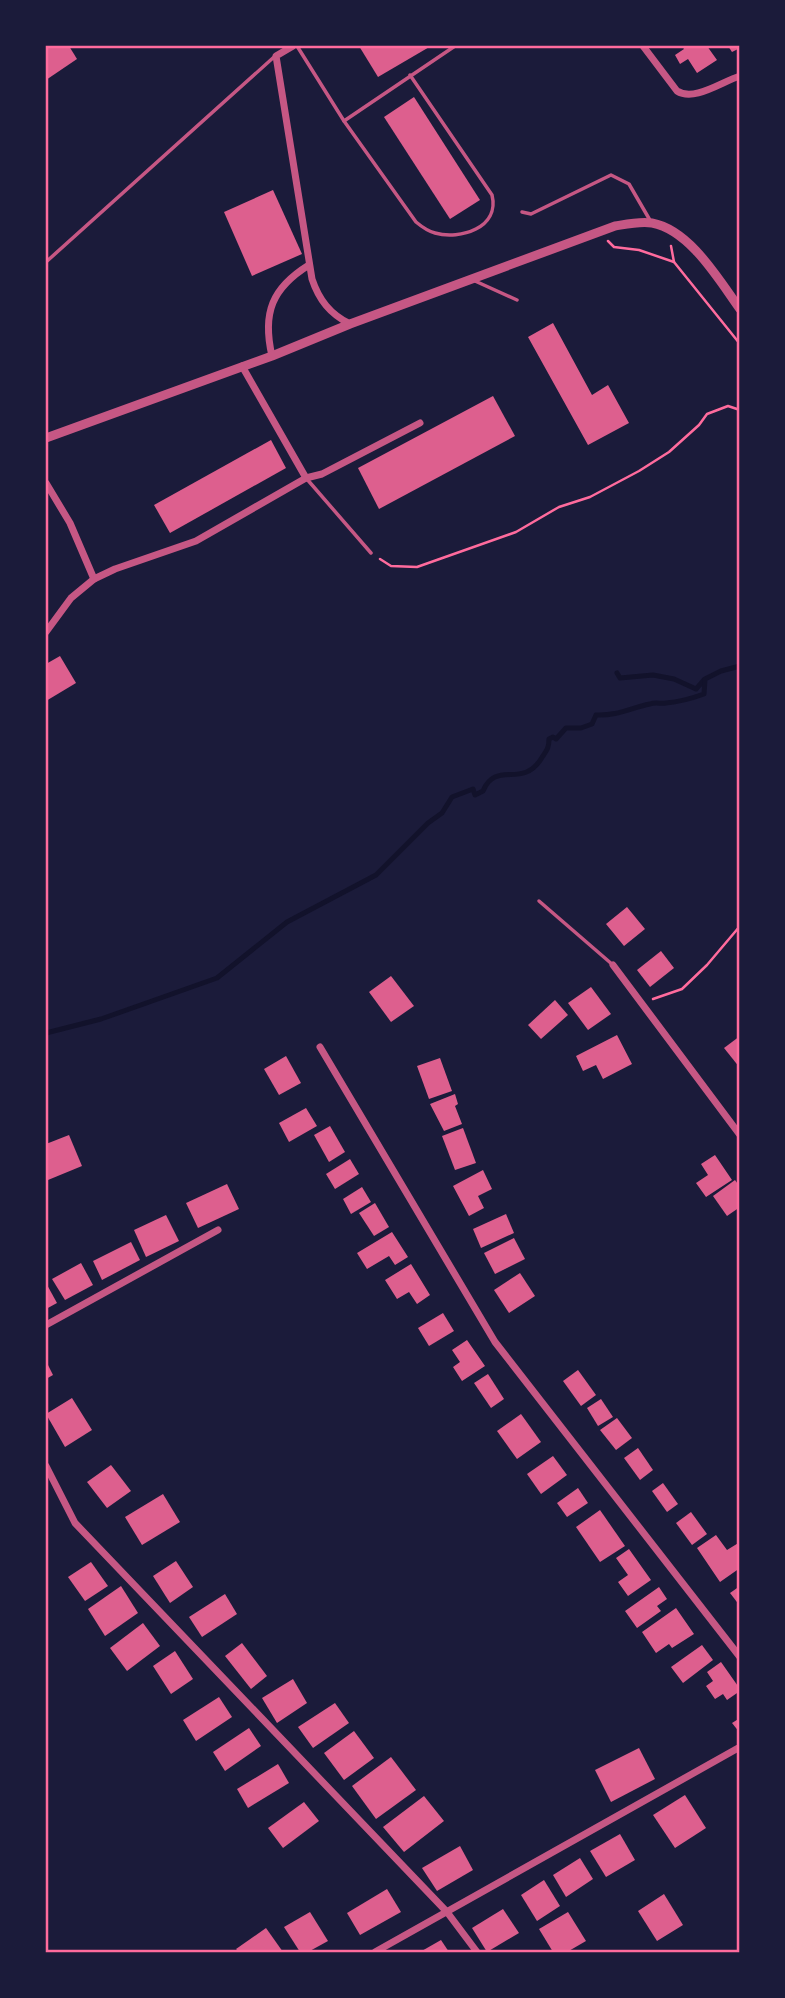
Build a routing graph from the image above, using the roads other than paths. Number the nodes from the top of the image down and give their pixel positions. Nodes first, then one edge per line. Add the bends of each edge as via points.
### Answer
1 (295, 46) edge
2 (455, 46) edge
3 (643, 46) edge
4 (276, 56) junction
5 (410, 75) junction
6 (740, 76) edge
7 (344, 121) junction
8 (522, 212) dead end
9 (652, 223) junction
10 (46, 262) edge
11 (309, 265) junction
12 (470, 279) junction
13 (517, 300) dead end
14 (740, 309) edge
15 (350, 324) junction
16 (272, 356) junction
17 (242, 366) junction
18 (420, 423) dead end
19 (46, 438) edge
20 (306, 478) junction
21 (46, 483) edge
22 (371, 553) road end
23 (94, 579) junction
24 (46, 632) edge
25 (539, 901) dead end
26 (613, 965) joint
27 (320, 1047) dead end
28 (740, 1135) edge
29 (218, 1230) dead end
30 (46, 1325) edge
31 (46, 1466) edge
32 (740, 1657) edge
33 (740, 1747) edge
34 (447, 1912) junction
35 (375, 1952) edge
36 (477, 1952) edge

1 - 4 street
1 - 7 lane
2 - 5 lane
3 - 6 street via 682,94 696,94
4 - 10 lane
4 - 11 street
5 - 7 lane
5 - 7 lane via 492,195 492,211 484,224 456,235 423,228
8 - 9 lane via 531,214 611,175 629,184
9 - 12 street via 615,226
9 - 14 street via 677,233
11 - 15 street via 325,306
11 - 16 street via 285,282 274,300 268,335
12 - 13 lane
12 - 15 street
15 - 16 street
16 - 17 street
17 - 19 street
17 - 20 street
18 - 20 street
20 - 22 lane
20 - 23 street via 196,541
21 - 23 street via 70,523
23 - 24 street via 71,598
25 - 26 lane
26 - 28 street
27 - 32 street via 495,1342
29 - 30 street
31 - 34 street via 75,1523
33 - 34 street
34 - 35 street
34 - 36 street

